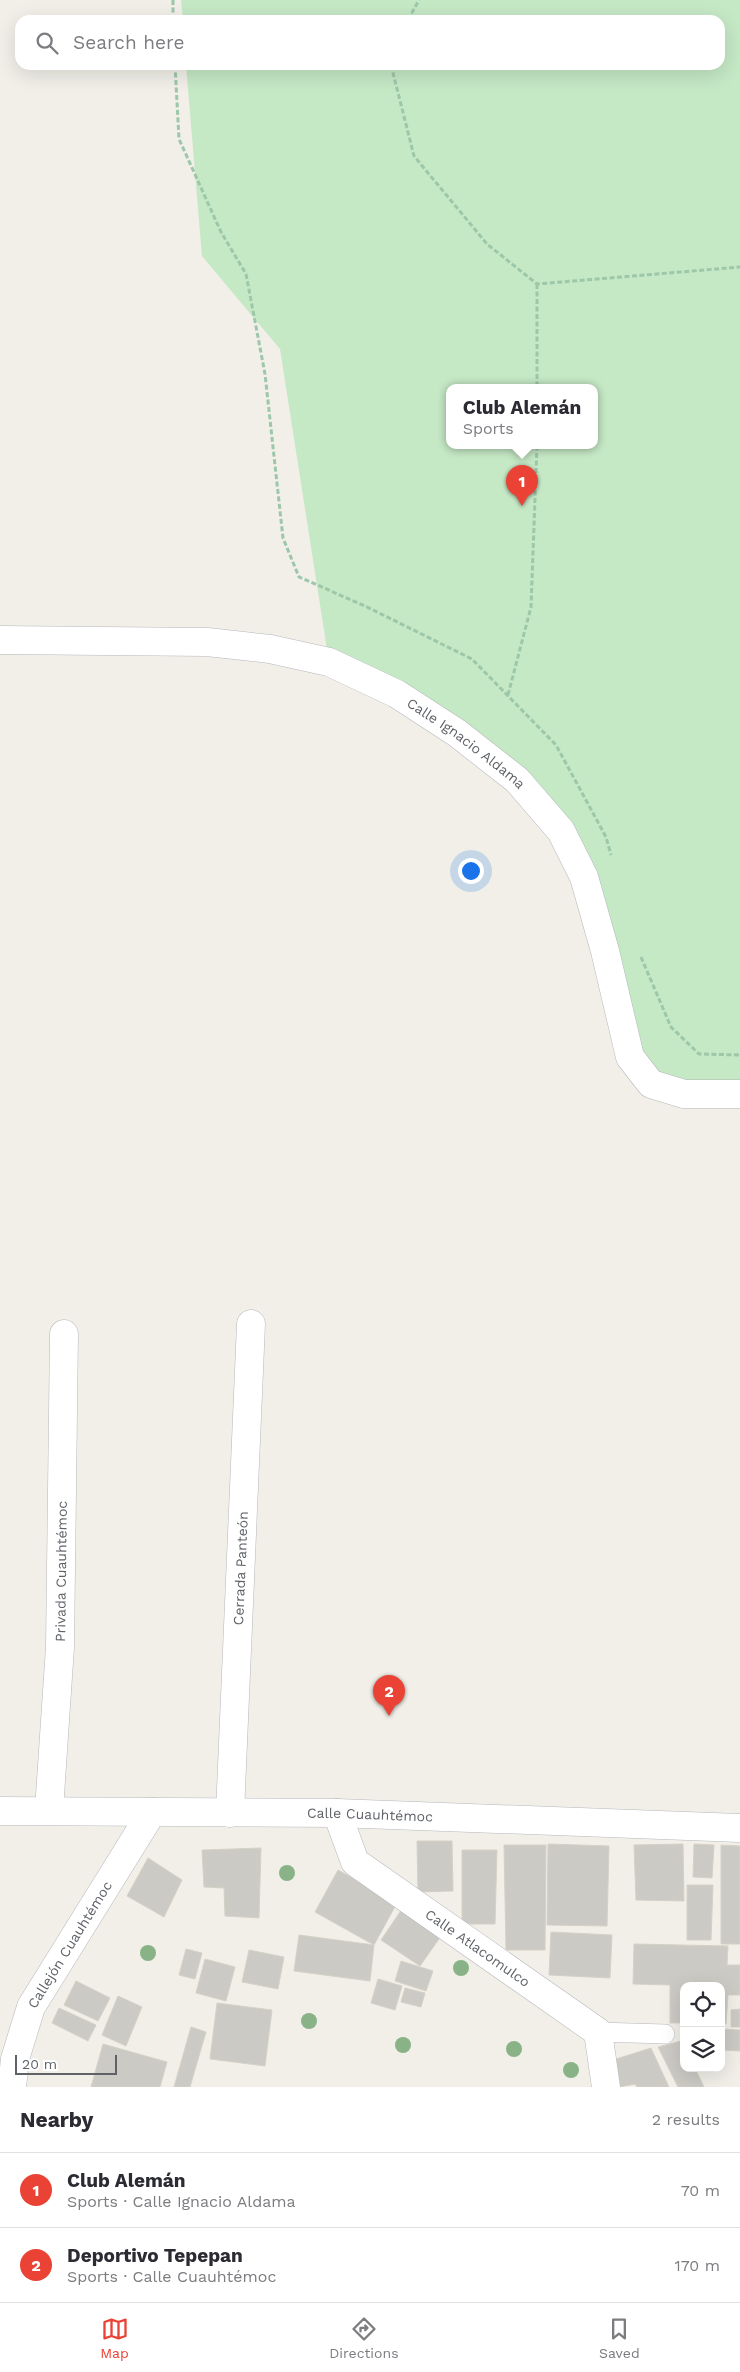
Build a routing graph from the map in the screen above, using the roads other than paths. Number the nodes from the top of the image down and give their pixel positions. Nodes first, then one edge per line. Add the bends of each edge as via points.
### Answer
1 (0, 640) edge
2 (740, 1094) edge
3 (251, 1324) dead end
4 (64, 1334) dead end
5 (49, 1810) junction
6 (0, 1811) edge
7 (152, 1812) junction
8 (230, 1813) junction
9 (337, 1813) junction
10 (740, 1828) edge
11 (598, 2032) junction
12 (665, 2034) dead end
13 (12, 2087) edge
14 (606, 2087) edge

1 - 2 street, Calle Ignacio Aldama via 207,642 270,649 329,662 397,694 457,733 517,780 561,831 584,877 630,1057 651,1084 684,1094
3 - 8 street, Cerrada Panteón
4 - 5 street, Privada Cuauhtémoc via 60,1647
5 - 6 street, Calle Cuauhtémoc
5 - 7 street, Calle Cuauhtémoc
7 - 8 street, Calle Cuauhtémoc
7 - 13 street, Callejón Cuauhtémoc via 31,2006 15,2059
8 - 9 street, Calle Cuauhtémoc
9 - 10 street, Calle Cuauhtémoc
9 - 11 street, Calle Atlacomulco via 355,1862
11 - 12 lane
11 - 14 street

